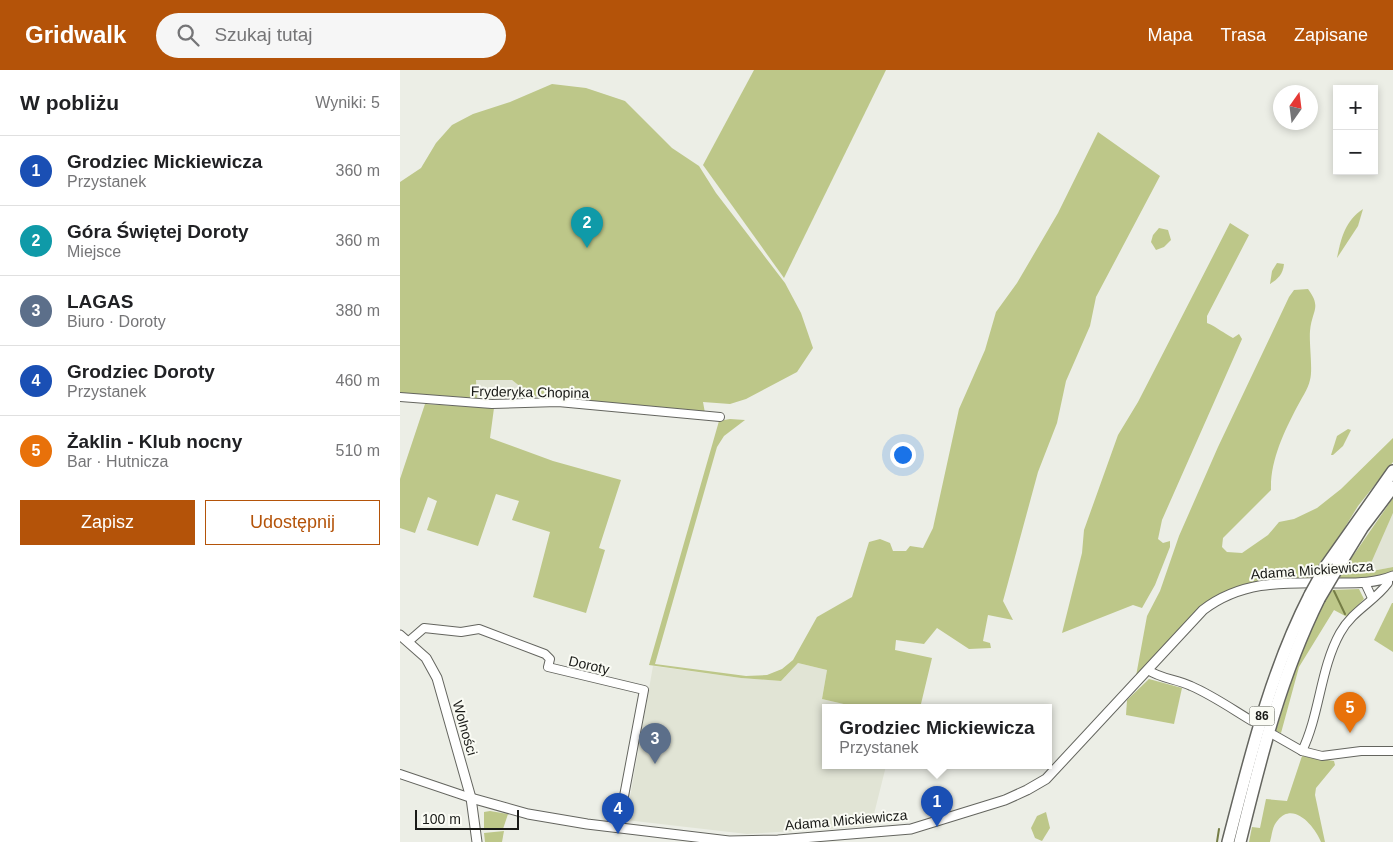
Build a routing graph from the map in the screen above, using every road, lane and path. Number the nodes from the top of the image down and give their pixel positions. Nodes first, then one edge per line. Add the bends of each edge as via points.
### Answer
1 (400, 397) edge
2 (720, 417) dead end
3 (1393, 471) edge
4 (1393, 487) edge
5 (1390, 577) edge
6 (1364, 583) junction
7 (1315, 597) junction
8 (1372, 598) junction
9 (400, 635) edge
10 (409, 641) junction
11 (1148, 670) junction
12 (1252, 721) dead end
13 (1274, 735) dead end
14 (1302, 751) junction
15 (1393, 751) edge
16 (400, 774) edge
17 (471, 798) junction
18 (618, 828) junction
19 (477, 842) edge
20 (1228, 842) edge
21 (1240, 842) edge

1 - 2 street, Fryderyka Chopina via 492,404 558,402
3 - 7 main road, 86, bridge via 1326,566
4 - 7 main road, 86, bridge
5 - 6 street, Adama Mickiewicza
5 - 8 street via 1384,589
6 - 8 street
6 - 11 street, Adama Mickiewicza via 1282,583 1230,593 1203,610
7 - 20 main road, 86 via 1279,663 1266,699
7 - 21 main road, 86 via 1278,697
8 - 14 street via 1354,613 1333,649
9 - 10 street, Wolności
10 - 17 street, Wolności via 426,658 437,678
10 - 18 street, Doroty via 424,628 461,632 479,629 545,654 550,659 548,667 644,690
11 - 12 street via 1202,691
11 - 18 street, Adama Mickiewicza via 1046,778 1005,800 951,818 882,833 768,841 729,841
13 - 14 street
14 - 15 street via 1322,756
16 - 17 street, Adama Mickiewicza
17 - 18 street, Adama Mickiewicza via 546,818
17 - 19 street, Wolności

